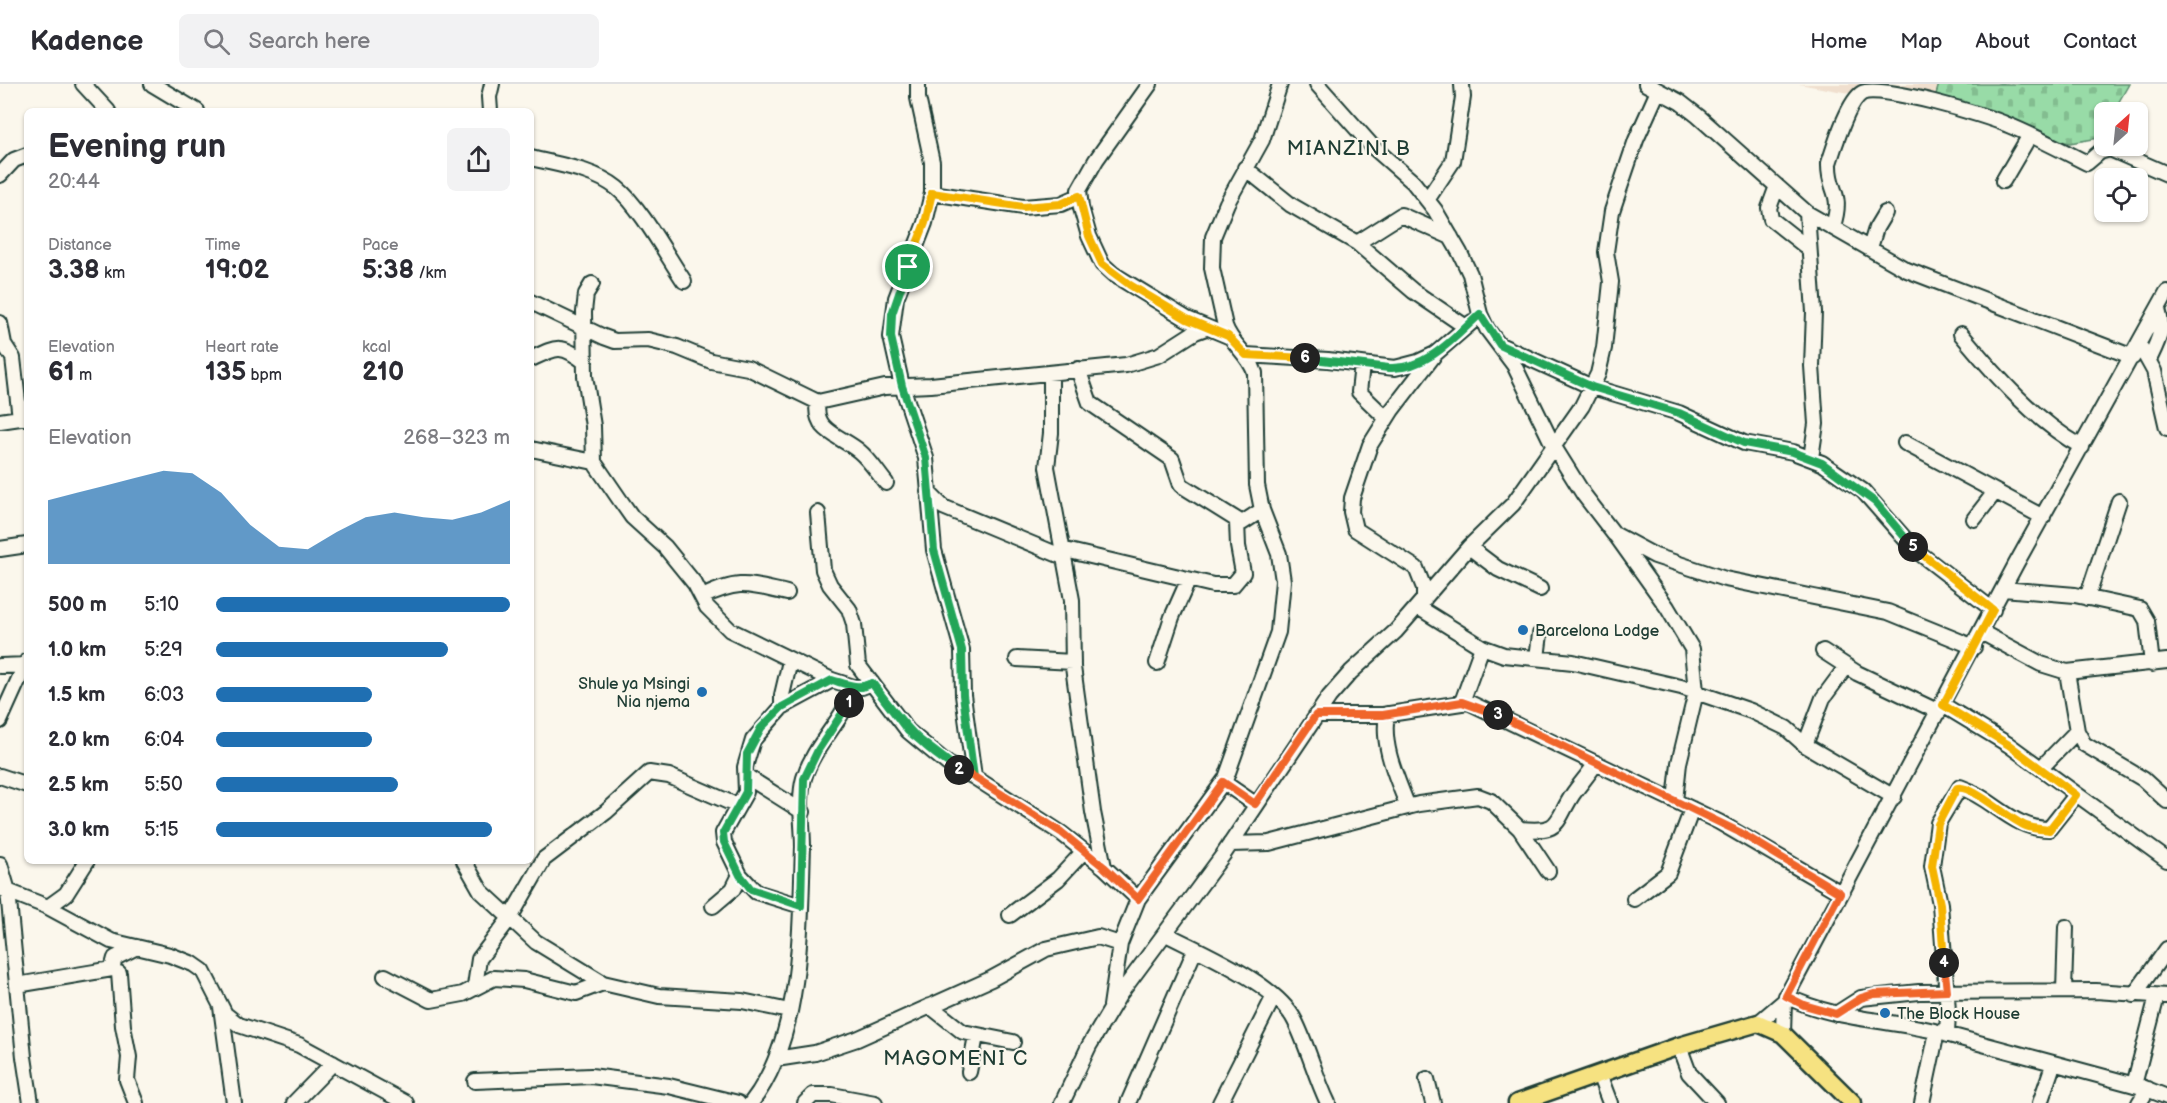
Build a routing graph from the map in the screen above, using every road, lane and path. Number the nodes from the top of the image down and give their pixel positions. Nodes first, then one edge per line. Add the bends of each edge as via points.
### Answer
1 (152, 84) edge
2 (492, 84) edge
3 (918, 84) edge
4 (1150, 84) edge
5 (1280, 84) edge
6 (1317, 84) edge
7 (1670, 84) edge
8 (88, 85) edge
9 (1462, 85) edge
10 (1652, 88) edge
11 (1680, 102) junction
12 (106, 108) edge
13 (192, 108) edge
14 (490, 108) edge
15 (2030, 135) junction
16 (24, 156) edge
17 (534, 159) edge
18 (1245, 168) junction
19 (2167, 174) edge
20 (0, 175) edge
21 (2004, 181) dead end
22 (1777, 186) junction
23 (932, 193) junction
24 (1079, 196) junction
25 (1427, 200) junction
26 (1807, 213) junction
27 (1884, 213) dead end
28 (1833, 226) junction
29 (1451, 237) junction
30 (1357, 243) junction
31 (1870, 248) junction
32 (1809, 249) junction
33 (684, 281) dead end
34 (592, 284) dead end
35 (2167, 295) edge
36 (534, 304) edge
37 (2158, 309) junction
38 (1480, 314) junction
39 (0, 323) edge
40 (1466, 327) junction
41 (1206, 328) junction
42 (585, 329) junction
43 (1961, 334) dead end
44 (1228, 336) junction
45 (1500, 345) junction
46 (2136, 351) junction
47 (1435, 354) junction
48 (1246, 355) junction
49 (534, 358) edge
50 (2149, 360) junction
51 (585, 362) junction
52 (1362, 365) junction
53 (1078, 369) junction
54 (1051, 374) junction
55 (902, 386) junction
56 (1592, 387) junction
57 (818, 402) junction
58 (24, 418) edge
59 (1386, 418) junction
60 (0, 421) edge
61 (2167, 428) edge
62 (1905, 442) dead end
63 (1554, 447) junction
64 (2082, 447) junction
65 (534, 450) edge
66 (1811, 458) junction
67 (594, 462) junction
68 (886, 483) dead end
69 (927, 492) junction
70 (1995, 492) junction
71 (2119, 501) dead end
72 (1262, 510) junction
73 (818, 513) dead end
74 (2043, 517) junction
75 (1974, 519) dead end
76 (1237, 522) junction
77 (1614, 534) junction
78 (24, 545) edge
79 (1469, 547) junction
80 (0, 549) edge
81 (1061, 553) junction
82 (1188, 581) junction
83 (1540, 589) dead end
84 (2003, 589) junction
85 (787, 593) dead end
86 (702, 597) junction
87 (2087, 598) junction
88 (1421, 604) junction
89 (1993, 610) junction
90 (1981, 632) junction
91 (1540, 634) dead end
92 (1974, 647) junction
93 (1482, 648) junction
94 (1823, 651) dead end
95 (1536, 658) junction
96 (1017, 659) dead end
97 (790, 661) junction
98 (2167, 661) edge
99 (1073, 662) junction
100 (1157, 663) dead end
101 (24, 664) edge
102 (2152, 664) junction
103 (0, 666) edge
104 (1846, 667) junction
105 (24, 668) edge
106 (2067, 672) junction
107 (832, 680) junction
108 (872, 683) junction
109 (854, 687) junction
110 (1696, 692) junction
111 (1462, 702) junction
112 (782, 707) junction
113 (1941, 708) junction
114 (1387, 714) junction
115 (1316, 715) junction
116 (0, 721) edge
117 (2077, 731) junction
118 (1805, 744) junction
119 (1596, 763) junction
120 (2041, 768) junction
121 (0, 776) edge
122 (746, 776) junction
123 (974, 777) junction
124 (1223, 782) junction
125 (24, 783) edge
126 (2076, 795) junction
127 (1894, 797) junction
128 (1676, 801) junction
129 (2167, 801) edge
130 (1255, 804) junction
131 (738, 806) junction
132 (1408, 807) junction
133 (1692, 809) junction
134 (803, 812) junction
135 (1520, 829) junction
136 (1230, 844) junction
137 (1084, 851) junction
138 (2167, 860) edge
139 (0, 864) edge
140 (85, 864) edge
141 (466, 864) edge
142 (1104, 867) junction
143 (1548, 871) dead end
144 (740, 875) junction
145 (4, 889) edge
146 (1840, 893) junction
147 (1138, 899) junction
148 (1634, 900) dead end
149 (713, 906) dead end
150 (801, 906) junction
151 (48, 907) junction
152 (1010, 915) dead end
153 (510, 918) junction
154 (2066, 927) dead end
155 (1166, 934) junction
156 (1120, 944) junction
157 (136, 947) junction
158 (2167, 949) edge
159 (1195, 950) junction
160 (119, 974) dead end
161 (385, 976) dead end
162 (603, 983) junction
163 (18, 985) junction
164 (475, 986) junction
165 (1947, 991) junction
166 (2064, 991) junction
167 (2134, 995) junction
168 (1274, 996) junction
169 (2162, 996) edge
170 (1785, 998) junction
171 (930, 1006) junction
172 (221, 1007) junction
173 (1111, 1009) junction
174 (789, 1011) junction
175 (1836, 1014) junction
176 (1758, 1023) junction
177 (1783, 1034) junction
178 (1942, 1034) junction
179 (976, 1036) junction
180 (1013, 1042) dead end
181 (1679, 1046) junction
182 (776, 1059) junction
183 (333, 1064) junction
184 (2053, 1065) junction
185 (969, 1072) dead end
186 (1599, 1074) junction
187 (1427, 1079) dead end
188 (475, 1081) dead end
189 (2134, 1085) junction
190 (2148, 1089) junction
191 (2167, 1097) edge
192 (31, 1103) edge
193 (136, 1103) edge
194 (234, 1103) edge
195 (294, 1103) edge
196 (406, 1103) edge
197 (738, 1103) edge
198 (751, 1103) edge
199 (805, 1103) edge
200 (875, 1103) edge
201 (1062, 1103) edge
202 (1128, 1103) edge
203 (1220, 1103) edge
204 (1328, 1103) edge
205 (1433, 1103) edge
206 (1519, 1103) edge
207 (1610, 1103) edge
208 (1717, 1103) edge
209 (1853, 1103) edge
210 (1922, 1103) edge
211 (2040, 1103) edge
212 (2139, 1103) edge

1 - 13 street
2 - 14 street
3 - 23 street via 932,162
4 - 24 street via 1090,170
5 - 18 street via 1262,140
6 - 25 street via 1346,119
7 - 11 street
8 - 12 street
9 - 25 street via 1453,161
10 - 11 street
10 - 56 street via 1612,211 1606,252 1611,282 1604,348
11 - 22 street
15 - 19 street via 2087,162 2110,149
15 - 21 street
15 - 28 street via 1960,109 1900,93 1866,90 1853,104 1829,163 1839,202
16 - 20 street via 14,160
17 - 33 street via 560,163 618,189
18 - 30 street via 1296,208
18 - 44 street via 1215,228 1212,245 1214,278
22 - 26 street
22 - 32 street via 1769,208 1771,219
23 - 24 street via 1023,207 1061,204
23 - 55 street via 892,314 891,337
24 - 41 street via 1089,236 1102,264 1152,299
25 - 29 street
26 - 28 street
26 - 32 street
27 - 31 street
28 - 31 street
29 - 30 street via 1401,215
29 - 38 street via 1470,274
30 - 40 street via 1413,291
31 - 46 street via 1907,270
32 - 66 street via 1816,402
34 - 42 street via 586,294
35 - 37 street
36 - 42 street
37 - 46 street
37 - 50 street via 2163,326
38 - 40 street
38 - 45 street
39 - 58 street via 4,344 13,358
40 - 47 street
41 - 44 street
41 - 53 street via 1141,362
42 - 51 street
42 - 57 street via 615,341 648,340 748,369
43 - 64 street via 2029,408
44 - 48 street
45 - 56 street
45 - 63 street via 1514,365
46 - 50 street
46 - 64 street
47 - 52 street via 1395,369
47 - 59 street
48 - 52 street
48 - 72 street via 1255,373 1257,485
49 - 51 street via 558,348
50 - 61 street
51 - 67 street
52 - 59 street via 1359,392
53 - 54 street
53 - 76 street via 1090,403 1172,459 1181,485
54 - 55 street
54 - 81 street via 1047,467
55 - 57 street via 873,388
55 - 69 street via 926,458
56 - 63 street
56 - 66 street via 1679,413 1744,443
57 - 68 street via 817,415 823,427 859,451
58 - 60 street
59 - 88 street via 1366,455 1352,498 1352,521 1355,529 1416,568 1424,588
62 - 70 street
63 - 77 street
63 - 79 street via 1513,504
64 - 74 street
65 - 67 street
66 - 89 street via 1863,491 1914,549
67 - 86 street via 632,517 665,547
69 - 81 street via 944,507
69 - 123 street via 934,550 962,650 963,695
70 - 74 street
70 - 75 street
71 - 87 street
72 - 76 street via 1248,522
72 - 124 street via 1281,566 1278,633
73 - 108 street via 824,575 849,609 854,624 855,656
74 - 84 street
76 - 82 street via 1241,579 1228,586
77 - 92 street via 1655,556 1725,579 1888,612
77 - 110 street via 1692,649
78 - 80 street
79 - 83 street via 1498,569
79 - 88 street
81 - 82 street via 1153,570
81 - 99 street via 1072,600
82 - 100 street
84 - 87 street
84 - 89 street
85 - 86 street via 741,583
86 - 97 street via 730,630
87 - 102 street via 2140,609 2147,621
88 - 93 street
88 - 115 street via 1339,684
89 - 90 street
90 - 92 street
90 - 106 street via 2041,664
91 - 95 street
92 - 113 street
93 - 95 street
93 - 111 street
94 - 104 street
95 - 110 street via 1573,662
96 - 99 street
97 - 107 street
97 - 112 street
98 - 102 street
99 - 142 street
101 - 103 street
102 - 106 street
104 - 113 street
104 - 118 street via 1823,698
105 - 116 street
106 - 117 street
107 - 109 street
107 - 112 street
108 - 109 street
108 - 123 street via 921,743 948,765
109 - 134 street via 845,712 808,768 802,793
110 - 118 street via 1783,726
110 - 128 street via 1679,763
111 - 114 street
111 - 119 street
112 - 122 street via 753,740 747,754
113 - 120 street via 1991,733
113 - 127 street
114 - 115 street
114 - 132 street via 1384,733
115 - 130 street
117 - 120 street
117 - 129 street via 2084,744 2143,779
118 - 127 street
119 - 128 street
119 - 135 street via 1559,822 1547,830
120 - 126 street
121 - 125 street
122 - 131 street via 746,792
122 - 134 street
123 - 137 street
124 - 130 street
124 - 147 street
126 - 138 street
126 - 165 street via 2049,830 2016,822 1980,797 1957,788 1938,824 1932,866 1940,904
127 - 146 street
128 - 133 street
130 - 136 street
131 - 144 street via 723,833
131 - 153 street via 669,776 649,773 544,859
132 - 135 street via 1478,796 1491,801
132 - 136 street via 1269,843
133 - 146 street via 1739,832
133 - 148 street via 1668,873
134 - 150 street
135 - 143 street
136 - 155 street
137 - 142 street
137 - 152 street via 1058,879
139 - 145 street
140 - 151 street via 66,894
141 - 153 street via 481,891
142 - 147 street
144 - 149 street via 733,889
144 - 150 street via 756,892
145 - 151 street
145 - 163 street
146 - 170 street
147 - 156 street
150 - 174 street
151 - 157 street via 111,941
153 - 162 street via 536,942
153 - 164 street via 479,958
154 - 166 street
155 - 159 street
155 - 173 street
156 - 171 street via 1098,937 1046,949
156 - 173 street
157 - 163 street via 115,958 112,969
157 - 172 street via 200,968
158 - 167 street
159 - 168 street via 1256,981
159 - 202 street
160 - 193 street via 129,1057 127,1080
161 - 164 street via 431,1000 454,997
162 - 164 street via 576,993 511,978 494,978
162 - 174 street via 659,996 742,1001
163 - 192 street
165 - 166 street
165 - 175 street via 1874,994
165 - 178 street
166 - 167 street
167 - 169 street
168 - 203 street
168 - 204 street via 1295,1020
169 - 189 street
170 - 175 street
170 - 176 street
170 - 177 street
171 - 179 street via 956,1029
171 - 182 street via 857,1039 815,1053
172 - 183 street via 238,1025 291,1041
172 - 194 street
173 - 201 street
174 - 182 street
175 - 178 street
176 - 177 main road
176 - 181 main road
177 - 209 main road
178 - 184 street
178 - 210 street
179 - 180 street
179 - 185 street
181 - 186 main road
181 - 208 street via 1689,1073
182 - 198 street
183 - 195 street
183 - 196 street
184 - 189 street
184 - 211 street
186 - 206 main road
186 - 207 street
187 - 205 street
188 - 197 street via 591,1076 669,1086
189 - 190 street
190 - 191 street
190 - 212 street
199 - 200 street via 813,1095 832,1095

